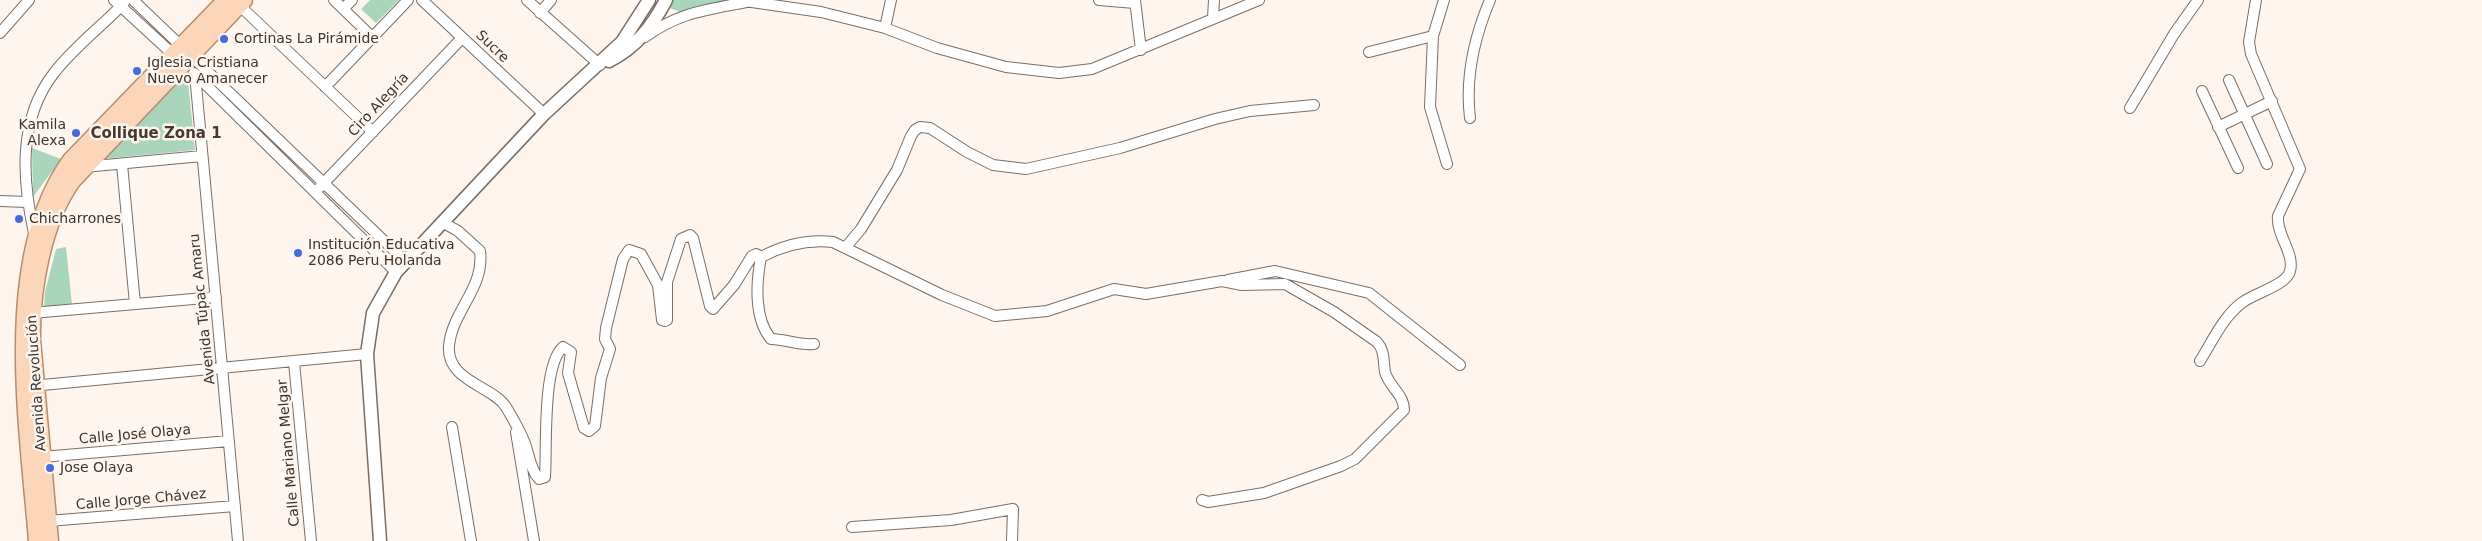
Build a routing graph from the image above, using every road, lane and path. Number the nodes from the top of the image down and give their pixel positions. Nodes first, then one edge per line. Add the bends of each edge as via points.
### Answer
1 (30, 0) edge
2 (133, 0) edge
3 (334, 0) edge
4 (352, 0) edge
5 (408, 0) edge
6 (422, 0) edge
7 (527, 0) edge
8 (551, 0) edge
9 (891, 0) edge
10 (1099, 0) edge
11 (1214, 0) edge
12 (1259, 0) edge
13 (1444, 0) edge
14 (1490, 0) edge
15 (2198, 0) edge
16 (2265, 0) edge
17 (742, 1) edge
18 (1135, 1) edge
19 (120, 2) edge
20 (237, 2) edge
21 (648, 2) edge
22 (2256, 4) edge
23 (663, 5) edge
24 (343, 9) junction
25 (540, 13) junction
26 (678, 17) junction
27 (1213, 18) junction
28 (886, 28) junction
29 (0, 33) edge
30 (1433, 36) junction
31 (372, 37) junction
32 (462, 38) junction
33 (639, 41) junction
34 (1141, 50) junction
35 (1369, 52) dead end
36 (185, 59) junction
37 (600, 65) junction
38 (2229, 80) dead end
39 (325, 87) junction
40 (2202, 92) dead end
41 (2272, 101) junction
42 (1314, 105) dead end
43 (2130, 108) dead end
44 (544, 114) junction
45 (2244, 115) junction
46 (1470, 118) dead end
47 (2218, 127) junction
48 (372, 132) junction
49 (202, 156) junction
50 (122, 164) junction
51 (1447, 164) dead end
52 (2266, 164) dead end
53 (84, 167) junction
54 (2238, 168) dead end
55 (324, 183) junction
56 (315, 192) junction
57 (0, 201) edge
58 (27, 202) junction
59 (442, 222) junction
60 (34, 233) junction
61 (845, 248) junction
62 (761, 258) junction
63 (405, 261) junction
64 (396, 272) junction
65 (1222, 281) junction
66 (216, 297) junction
67 (134, 304) junction
68 (32, 313) junction
69 (814, 344) dead end
70 (367, 354) junction
71 (2200, 360) dead end
72 (294, 362) junction
73 (1460, 365) dead end
74 (223, 368) junction
75 (29, 387) junction
76 (515, 423) junction
77 (452, 427) dead end
78 (229, 441) junction
79 (42, 457) junction
80 (1202, 500) dead end
81 (235, 506) junction
82 (48, 521) junction
83 (852, 527) dead end
84 (38, 541) edge
85 (50, 541) edge
86 (238, 541) edge
87 (311, 541) edge
88 (380, 541) edge
89 (471, 541) edge
90 (534, 541) edge
91 (1012, 541) edge

1 - 29 street
2 - 36 street
3 - 24 street
4 - 24 street
5 - 31 street
6 - 32 street, Sucre
7 - 25 street
8 - 25 street
9 - 28 street
10 - 18 street
11 - 27 street
12 - 27 street
13 - 30 street
14 - 46 street via 1472,54
15 - 43 street
16 - 22 street via 2260,8
17 - 26 street
17 - 28 street via 821,12
18 - 34 street
19 - 36 street
19 - 58 street via 54,73 34,106 27,136
20 - 36 main road, Avenida Revolución
20 - 39 street
21 - 23 street
21 - 37 street via 622,42
22 - 41 street via 2250,49
23 - 26 street
23 - 33 street
24 - 31 street
25 - 37 street
26 - 33 street
27 - 34 street
28 - 34 street via 937,48 1006,67 1059,73 1092,69
30 - 35 street
30 - 51 street via 1430,107
31 - 39 street
32 - 44 street, Sucre
32 - 48 street, Ciro Alegría
33 - 37 street
36 - 49 street, Avenida Túpac Amaru
36 - 53 main road, Avenida Revolución
36 - 55 street
36 - 56 street
36 - 60 main road, Avenida Revolución via 61,172
37 - 44 street
38 - 45 street
39 - 48 street
40 - 47 street
41 - 45 street
41 - 71 street via 2300,169 2278,216 2291,271 2287,279 2248,298 2233,311
42 - 61 street via 1250,111 1120,148 1026,169 993,166 930,128 920,127 911,136 897,170 861,229
44 - 59 street
45 - 47 street
45 - 52 street
47 - 54 street
48 - 55 street, Ciro Alegría
49 - 50 street
49 - 66 street, Avenida Túpac Amaru
50 - 53 street
50 - 67 street
53 - 68 main road, Avenida Revolución via 66,189 53,219 38,274
55 - 56 street, Ciro Alegría
55 - 63 street
56 - 64 street
57 - 58 street
58 - 60 street
59 - 63 street
59 - 76 street via 480,250 480,266 471,296 459,312 452,331 450,357 461,374 505,405
60 - 75 main road, Avenida Revolución via 19,314
61 - 62 street via 833,242 817,242 780,248
61 - 65 street via 942,295 995,316 1048,311 1114,289 1146,294
62 - 69 street via 758,270 759,309 765,332 771,339 783,339 803,346
62 - 76 street via 756,254 752,256 734,285 713,309 693,238 684,236 675,252 667,282 665,321 662,320 658,285 641,254 629,250 623,259 608,320 605,339 610,349 601,378 594,428 589,431 584,428 568,373 571,352 563,347 552,369 548,391 543,479 536,476
63 - 64 street
64 - 70 street via 373,313
65 - 73 street via 1275,271 1355,288 1369,293
65 - 80 street via 1242,285 1285,284 1377,342 1382,348 1386,373 1402,398 1404,410 1355,459 1340,466 1264,492 1208,502
66 - 67 street
66 - 74 street, Avenida Túpac Amaru
67 - 68 street
68 - 75 main road, Avenida Revolución
70 - 72 street
70 - 88 street
72 - 74 street
72 - 87 street, Calle Mariano Melgar
74 - 75 street
74 - 78 street, Avenida Túpac Amaru
75 - 79 main road, Avenida Revolución
75 - 84 main road, Avenida Revolución
76 - 90 street
77 - 89 street
78 - 79 street, Calle José Olaya
78 - 81 street, Avenida Túpac Amaru
79 - 82 main road, Avenida Revolución
81 - 82 street, Calle Jorge Chávez
81 - 86 street, Avenida Túpac Amaru
82 - 85 main road, Avenida Revolución
83 - 91 street via 951,520 1014,509

